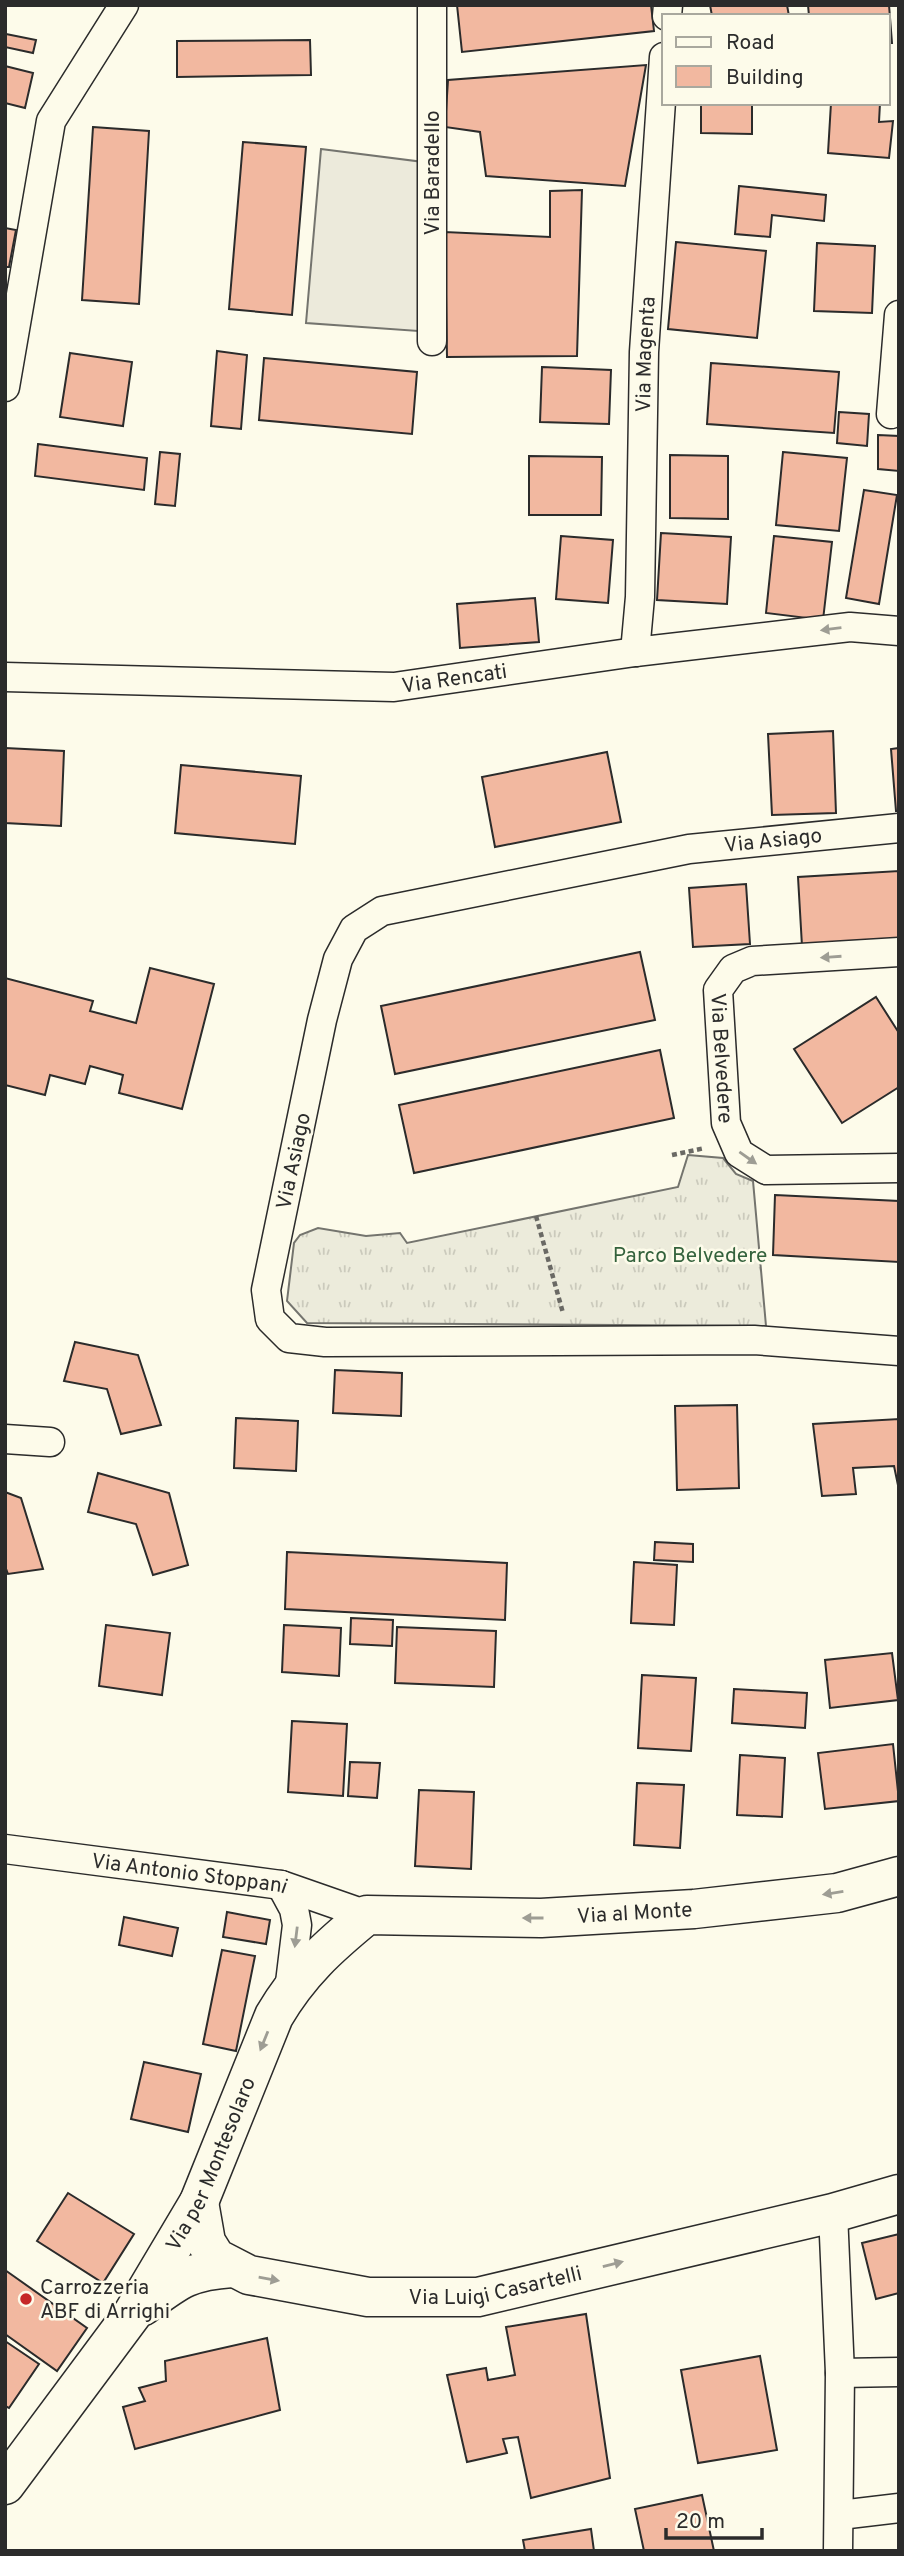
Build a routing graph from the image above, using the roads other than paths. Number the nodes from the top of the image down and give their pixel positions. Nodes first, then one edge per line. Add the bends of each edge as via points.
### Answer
1 (124, 5) edge
2 (432, 5) edge
3 (662, 86) edge
4 (899, 315) edge
5 (432, 341) dead end
6 (5, 387) edge
7 (891, 414) dead end
8 (899, 631) edge
9 (635, 652) junction
10 (5, 677) edge
11 (899, 828) edge
12 (899, 952) edge
13 (899, 1168) edge
14 (899, 1351) edge
15 (5, 1439) edge
16 (50, 1442) dead end
17 (5, 1849) edge
18 (899, 1876) edge
19 (281, 1885) junction
20 (367, 1914) junction
21 (289, 1991) junction
22 (899, 2194) edge
23 (199, 2202) junction
24 (833, 2213) junction
25 (232, 2268) junction
26 (133, 2314) junction
27 (899, 2372) edge
28 (840, 2373) junction
29 (5, 2485) edge
30 (899, 2508) edge
31 (840, 2515) junction
32 (838, 2551) edge

1 - 6 street via 51,121
2 - 5 street, Via Baradello
3 - 9 street, Via Magenta via 644,352
4 - 7 street
8 -> 9 street, Via Rencati via 850,626
9 - 10 street, Via Rencati via 394,687
11 - 14 street, Via Asiago via 689,849 382,911 354,929 338,959 323,1020 266,1290 270,1319 289,1338 325,1342 754,1340
12 -> 13 street, Via Belvedere via 752,961 733,969 718,990 726,1123 739,1153 766,1170
15 - 16 street
17 - 19 street, Via Antonio Stoppani
18 -> 20 main road, Via al Monte via 837,1893 694,1909 541,1918
19 - 20 street, Via Antonio Stoppani
19 -> 21 street via 297,1925
20 - 21 main road, Via per Montesolaro via 322,1951
21 -> 23 main road, Via per Montesolaro via 274,2016
22 - 24 main road, Via Luigi Casartelli
23 - 25 main road, Via Luigi Casartelli via 205,2242 216,2258
23 - 26 main road, Via per Montesolaro
25 -> 24 main road, Via Luigi Casartelli via 368,2297 478,2297
24 - 28 street
25 - 26 main road via 203,2270 181,2278
26 - 29 main road, Via per Montesolaro
27 - 28 street
28 - 31 street
30 - 31 street
31 - 32 street

